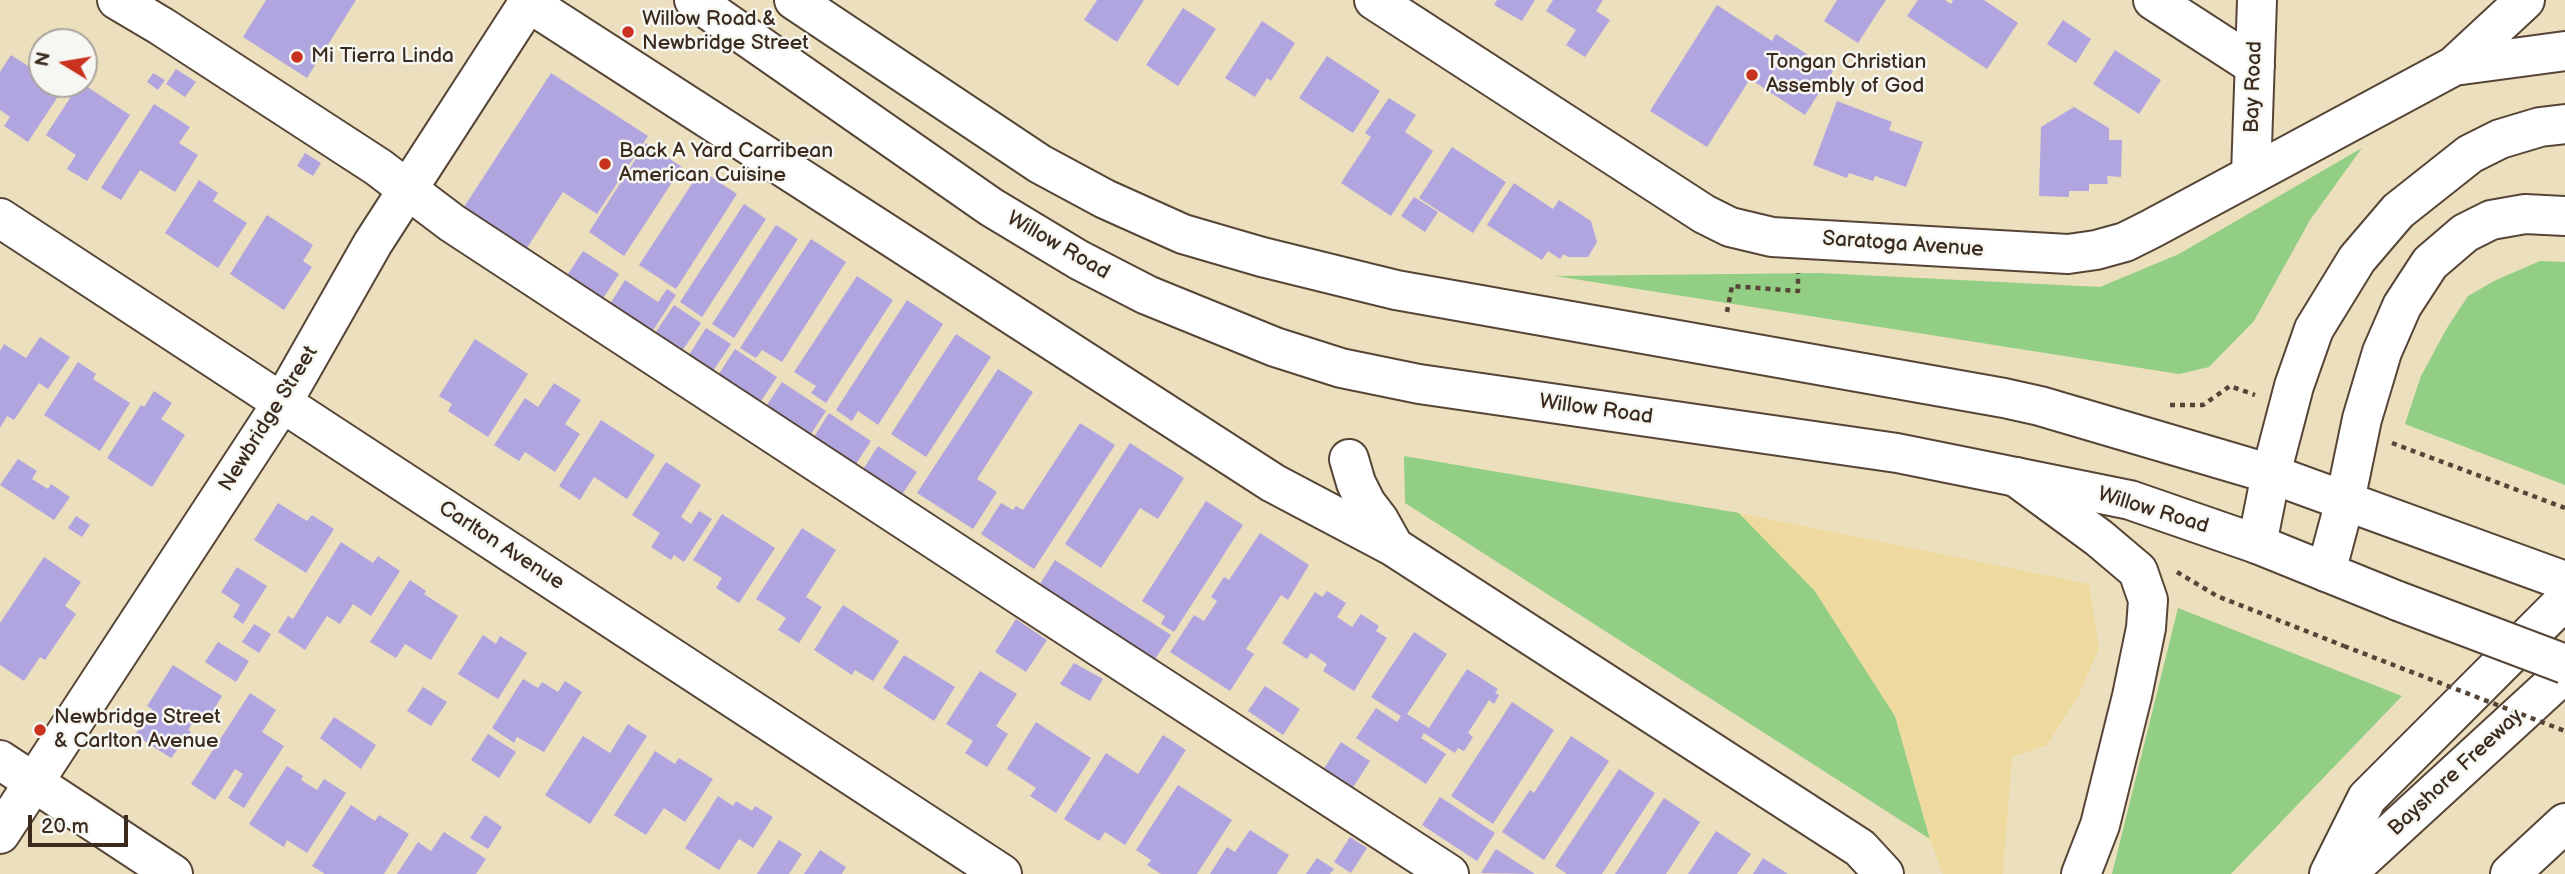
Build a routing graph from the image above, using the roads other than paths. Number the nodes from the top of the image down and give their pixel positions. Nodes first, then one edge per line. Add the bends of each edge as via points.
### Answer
1 (117, 0) edge
2 (694, 0) edge
3 (794, 0) edge
4 (1374, 0) edge
5 (2153, 0) edge
6 (2257, 0) edge
7 (2483, 0) edge
8 (2525, 0) edge
9 (530, 1) edge
10 (2482, 40) junction
11 (2565, 51) edge
12 (2255, 66) junction
13 (2454, 66) junction
14 (2565, 124) edge
15 (2251, 175) junction
16 (408, 191) junction
17 (2565, 216) edge
18 (0, 218) edge
19 (282, 403) junction
20 (1349, 459) dead end
21 (2271, 474) junction
22 (2016, 477) junction
23 (2345, 501) junction
24 (2257, 544) junction
25 (1394, 547) junction
26 (2326, 572) junction
27 (2565, 581) edge
28 (2565, 600) edge
29 (2565, 664) edge
30 (2565, 673) edge
31 (0, 760) edge
32 (35, 783) junction
33 (2565, 823) edge
34 (0, 834) edge
35 (173, 874) edge
36 (1002, 874) edge
37 (1450, 874) edge
38 (1884, 874) edge
39 (2081, 874) edge
40 (2329, 874) edge
41 (2346, 874) edge
42 (2510, 874) edge

1 - 16 main road via 378,167
2 - 22 main road, Willow Road via 991,207 1079,260 1147,295 1275,348 1340,368 1419,384 1898,453
3 - 21 main road via 1040,164 1182,234 1334,276 1465,304 2004,398
4 - 15 main road, Saratoga Avenue via 1704,214 1754,234 2067,254 2125,242
5 - 12 main road
6 - 12 main road, Bay Road
7 - 10 main road
8 - 10 main road
9 - 16 main road, Newbridge Street
9 - 25 main road via 1273,483
10 - 13 main road
11 - 13 main road
12 - 15 main road, Bay Road
13 - 15 main road, Saratoga Avenue
14 - 21 main road via 2513,135 2470,154 2398,211 2357,259 2314,330
16 - 19 main road, Newbridge Street via 373,243
16 - 37 main road
17 - 23 main road via 2525,214 2491,220 2465,233 2430,263 2402,306 2382,352
18 - 19 main road, Carlton Avenue
19 - 32 main road, Newbridge Street
19 - 36 main road, Carlton Avenue
20 - 25 main road via 1366,503
21 - 23 main road
21 - 24 main road
22 - 24 main road, Willow Road via 2130,500
22 - 39 main road via 2138,571 2148,600 2132,696 2100,825
23 - 26 main road
23 - 27 main road
24 - 26 main road, Willow Road
25 - 38 main road via 1860,848
26 - 29 main road, Willow Road, bridge
28 - 40 main road via 2367,798
30 - 41 main road, Bayshore Freeway
31 - 32 main road
32 - 34 main road, Newbridge Street
32 - 35 main road
33 - 42 main road

